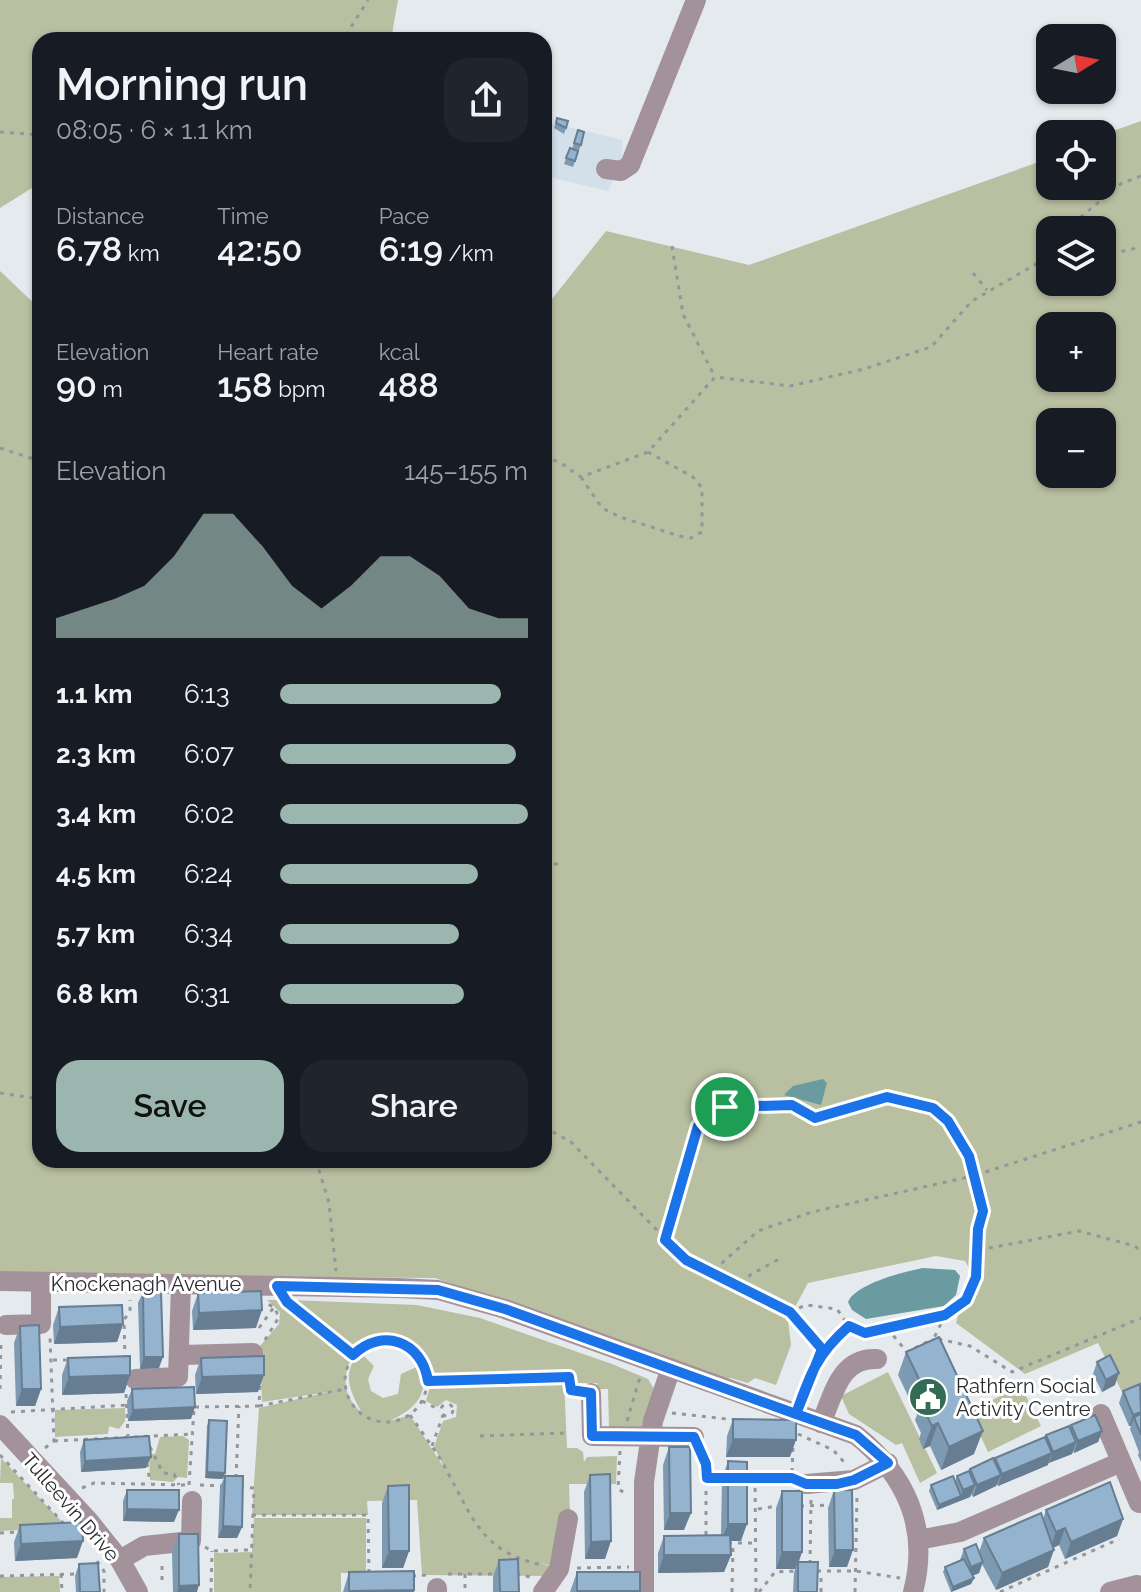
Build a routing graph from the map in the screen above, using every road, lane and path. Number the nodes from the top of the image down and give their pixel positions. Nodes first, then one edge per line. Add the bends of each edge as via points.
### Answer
1 (368, 0) edge
2 (696, 0) edge
3 (348, 32) edge
4 (0, 132) edge
5 (32, 134) edge
6 (606, 169) dead end
7 (1141, 176) edge
8 (1082, 216) edge
9 (672, 246) dead end
10 (1141, 247) edge
11 (1116, 253) edge
12 (1036, 264) edge
13 (973, 273) dead end
14 (987, 290) junction
15 (715, 377) junction
16 (0, 448) edge
17 (648, 452) junction
18 (32, 458) edge
19 (552, 459) edge
20 (581, 477) junction
21 (552, 864) edge
22 (564, 864) dead end
23 (0, 1093) edge
24 (32, 1098) edge
25 (1141, 1122) edge
26 (552, 1131) edge
27 (318, 1168) edge
28 (973, 1176) junction
29 (665, 1240) junction
30 (978, 1250) junction
31 (1141, 1252) edge
32 (781, 1258) dead end
33 (714, 1270) junction
34 (0, 1281) edge
35 (41, 1284) junction
36 (129, 1284) junction
37 (181, 1284) junction
38 (743, 1285) junction
39 (277, 1286) junction
40 (336, 1286) junction
41 (274, 1307) dead end
42 (790, 1312) junction
43 (945, 1315) junction
44 (1141, 1318) edge
45 (41, 1324) junction
46 (6, 1325) joint
47 (849, 1326) junction
48 (259, 1328) dead end
49 (887, 1328) junction
50 (934, 1338) junction
51 (822, 1349) junction
52 (253, 1353) edge
53 (182, 1355) junction
54 (353, 1355) junction
55 (111, 1358) edge
56 (82, 1359) edge
57 (877, 1359) dead end
58 (53, 1360) junction
59 (671, 1368) junction
60 (128, 1373) junction
61 (428, 1381) junction
62 (0, 1389) edge
63 (345, 1389) junction
64 (591, 1393) joint
65 (194, 1398) edge
66 (422, 1401) junction
67 (127, 1405) junction
68 (239, 1406) dead end
69 (259, 1406) dead end
70 (53, 1408) junction
71 (440, 1410) junction
72 (657, 1412) junction
73 (1101, 1414) dead end
74 (0, 1415) edge
75 (410, 1415) junction
76 (443, 1415) junction
77 (706, 1416) junction
78 (737, 1420) edge
79 (795, 1423) junction
80 (821, 1423) junction
81 (566, 1433) dead end
82 (192, 1434) junction
83 (149, 1435) junction
84 (651, 1435) junction
85 (128, 1436) junction
86 (480, 1436) dead end
87 (694, 1437) junction
88 (54, 1441) junction
89 (3, 1442) edge
90 (150, 1447) junction
91 (431, 1447) junction
92 (793, 1447) edge
93 (31, 1460) junction
94 (1121, 1462) junction
95 (888, 1463) junction
96 (707, 1478) junction
97 (731, 1478) edge
98 (743, 1478) edge
99 (755, 1478) junction
100 (854, 1480) junction
101 (150, 1483) dead end
102 (806, 1484) dead end
103 (236, 1487) edge
104 (186, 1493) junction
105 (1139, 1503) dead end
106 (841, 1505) edge
107 (779, 1506) edge
108 (795, 1506) edge
109 (810, 1506) junction
110 (758, 1509) junction
111 (252, 1515) dead end
112 (568, 1519) dead end
113 (57, 1531) edge
114 (28, 1532) edge
115 (0, 1533) edge
116 (1119, 1539) dead end
117 (918, 1540) junction
118 (191, 1541) junction
119 (706, 1543) edge
120 (720, 1543) edge
121 (733, 1543) junction
122 (758, 1543) junction
123 (250, 1550) dead end
124 (212, 1551) junction
125 (93, 1555) dead end
126 (644, 1567) junction
127 (112, 1568) junction
128 (559, 1569) junction
129 (799, 1571) edge
130 (821, 1571) junction
131 (856, 1571) junction
132 (86, 1573) edge
133 (61, 1574) junction
134 (465, 1574) dead end
135 (0, 1576) edge
136 (891, 1576) dead end
137 (369, 1578) edge
138 (1137, 1585) dead end
139 (543, 1590) edge
140 (62, 1592) edge
141 (104, 1592) edge
142 (138, 1592) edge
143 (211, 1592) edge
144 (465, 1592) edge
145 (644, 1592) edge
146 (732, 1592) edge
147 (758, 1592) edge
148 (821, 1592) edge
149 (855, 1592) edge
150 (913, 1592) edge
151 (1000, 1592) edge
152 (1110, 1592) edge

1 - 3 path
2 - 6 street via 630,165
4 - 5 path
7 - 8 path via 1122,183
9 - 15 path via 683,314
10 - 11 path
12 - 14 path
13 - 14 path
14 - 15 path via 931,347 864,369 790,386
15 - 17 path
16 - 18 path
17 - 20 path
17 - 20 path via 693,477 702,488 702,532 691,538 679,536 620,517 602,508
19 - 20 path
21 - 22 path
23 - 24 path
25 - 28 path
26 - 29 path via 571,1142
27 - 40 path via 329,1203
28 - 29 path via 969,1156 948,1121 933,1108 887,1097 815,1118 792,1105 725,1107 698,1126
28 - 30 path via 983,1211
28 - 33 path via 758,1231
29 - 33 path via 686,1260
30 - 31 path via 1079,1231
30 - 43 path via 976,1277 966,1300
32 - 38 path via 750,1275
33 - 38 path
34 - 35 street, Knockenagh Avenue
35 - 36 street, Knockenagh Avenue
35 - 45 street
36 - 37 street, Knockenagh Avenue
36 - 60 path
37 - 39 street, Knockenagh Avenue
37 - 53 street
38 - 42 path
39 - 40 street, Knockenagh Avenue
39 - 54 path via 287,1302
40 - 59 street, Knockenagh Avenue via 438,1290
41 - 48 path
42 - 47 path via 806,1305 837,1309
42 - 51 path
43 - 49 path
43 - 50 path
44 - 50 path via 1012,1372 970,1346
45 - 46 street
45 - 58 path via 52,1341
46 - 62 path
47 - 49 path via 865,1333
47 - 51 path
49 - 50 path via 907,1352
51 - 79 path
52 - 53 street
53 - 60 street via 178,1377
54 - 61 path via 374,1341 399,1341 420,1356
54 - 63 path
55 - 60 path
56 - 58 path
57 - 80 street via 864,1358 843,1373
58 - 70 path
59 - 72 street
59 - 79 street, Knockenagh Avenue
60 - 67 path
61 - 64 path via 569,1377 571,1390
61 - 66 path
63 - 69 path
63 - 75 path via 358,1412 370,1420 394,1422
64 - 84 street via 592,1436
65 - 82 path
66 - 71 path
66 - 75 path
67 - 70 path
67 - 85 path
68 - 103 path
70 - 74 path
70 - 88 path
71 - 76 path
71 - 76 path via 446,1404 453,1408 451,1416
72 - 77 path
72 - 84 street
73 - 94 street
75 - 91 path
76 - 91 path
77 - 78 path
77 - 87 path
79 - 80 street, Knockenagh Avenue
79 - 100 path via 833,1450
80 - 95 street, Knockenagh Avenue via 856,1435
81 - 86 path
82 - 83 path
82 - 104 path
83 - 85 path
83 - 90 path
84 - 87 street
84 - 126 street via 644,1482
85 - 88 path
87 - 96 path
88 - 93 path
89 - 93 street, Tulleevin Drive
89 - 113 path via 71,1530
90 - 101 path
90 - 104 path via 163,1473 174,1474
91 - 128 path via 488,1540 507,1554
92 - 99 path via 792,1478
93 - 127 street, Tulleevin Drive via 88,1520
94 - 105 street
94 - 117 street via 960,1532
95 - 100 street
95 - 117 street, Knockenagh Avenue via 913,1508
96 - 97 path
96 - 119 path
98 - 99 path
99 - 110 path
100 - 102 street
100 - 131 path
104 - 118 street
106 - 109 path
107 - 110 path
108 - 109 path
109 - 130 path via 810,1571
110 - 122 path
111 - 137 path via 368,1515
112 - 128 street
114 - 115 path
116 - 151 path
117 - 150 street, Knockenagh Avenue
118 - 124 path
118 - 127 street via 144,1546
120 - 121 path
121 - 122 path
121 - 146 path
122 - 147 path
123 - 124 path
124 - 143 path
125 - 127 path
126 - 128 path
126 - 145 street
127 - 141 path
127 - 142 street, Tulleevin Drive
128 - 139 street
129 - 147 path via 775,1572
130 - 131 path
130 - 148 path
131 - 136 path
131 - 149 path
132 - 133 path
133 - 135 path
133 - 140 path
134 - 144 path
138 - 152 street

